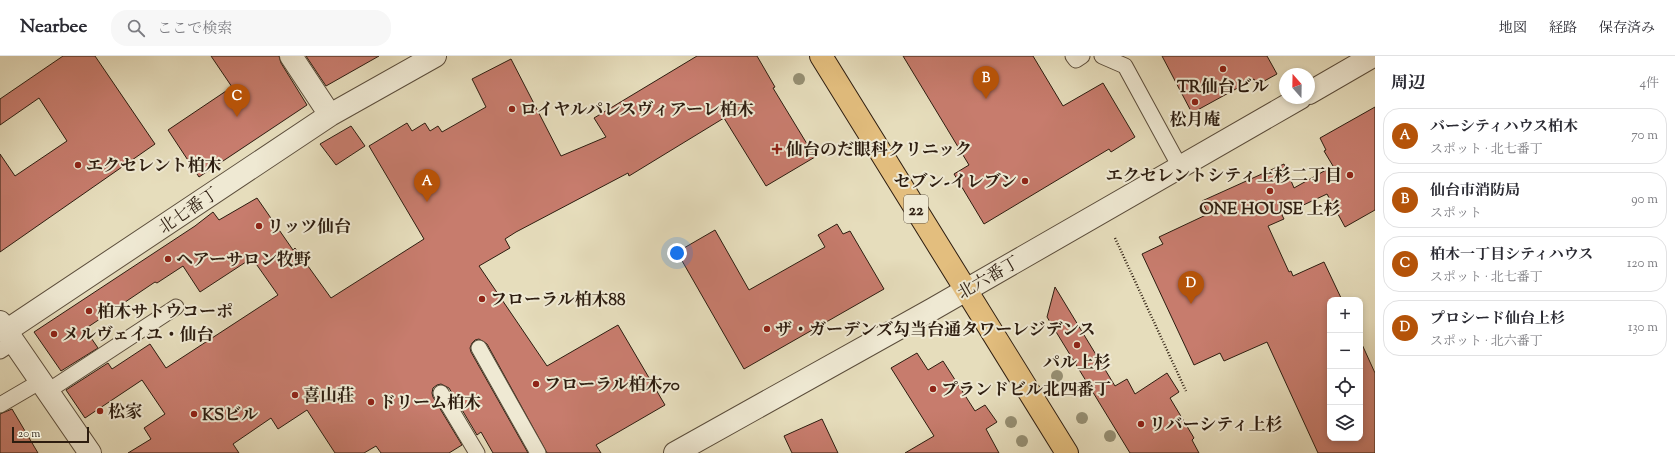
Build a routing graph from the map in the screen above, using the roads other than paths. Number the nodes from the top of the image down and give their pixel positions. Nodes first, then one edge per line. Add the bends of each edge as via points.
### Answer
1 (291, 56) edge
2 (435, 56) edge
3 (820, 56) edge
4 (1074, 56) edge
5 (1082, 56) edge
6 (1102, 56) edge
7 (1373, 56) edge
8 (1315, 90) edge
9 (1290, 104) edge
10 (330, 115) junction
11 (1180, 167) junction
12 (966, 290) junction
13 (176, 307) dead end
14 (5, 337) edge
15 (479, 348) dead end
16 (45, 386) junction
17 (441, 393) dead end
18 (0, 405) edge
19 (90, 453) edge
20 (477, 453) edge
21 (538, 453) edge
22 (675, 453) edge
23 (1067, 453) edge

1 - 10 street
2 - 10 street, 北七番丁
3 - 12 main road, 22
4 - 5 lane via 1076,60
6 - 11 lane via 1125,66
7 - 8 street
9 - 11 street, 北六番丁
10 - 14 street, 北七番丁
11 - 12 street, 北六番丁
12 - 22 street, 北六番丁
12 - 23 main road, 22
13 - 16 lane
14 - 16 street
15 - 21 lane
16 - 18 lane
16 - 19 street
17 - 20 lane

